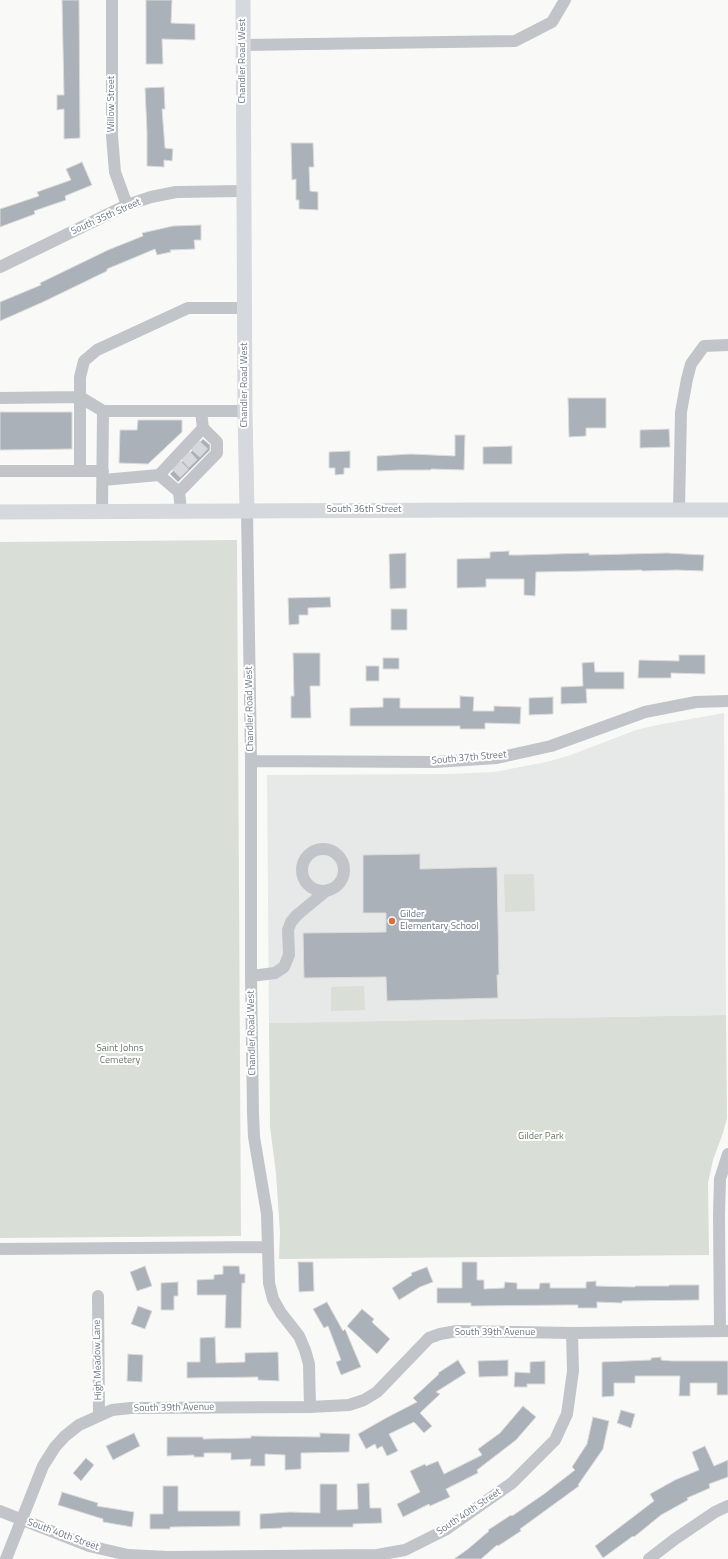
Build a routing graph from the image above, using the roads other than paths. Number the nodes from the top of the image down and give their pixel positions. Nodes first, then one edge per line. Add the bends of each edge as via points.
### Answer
1 (112, 0) edge
2 (243, 0) edge
3 (566, 0) edge
4 (243, 45) junction
5 (243, 191) junction
6 (127, 205) junction
7 (0, 267) edge
8 (245, 308) junction
9 (728, 345) edge
10 (80, 397) junction
11 (0, 398) edge
12 (103, 411) junction
13 (245, 411) junction
14 (201, 412) junction
15 (203, 428) junction
16 (0, 471) edge
17 (80, 471) junction
18 (159, 475) junction
19 (103, 476) junction
20 (179, 492) junction
21 (181, 510) junction
22 (247, 510) junction
23 (679, 510) junction
24 (728, 510) edge
25 (102, 511) junction
26 (0, 512) edge
27 (728, 701) edge
28 (251, 761) junction
29 (326, 891) dead end
30 (251, 976) junction
31 (728, 1154) edge
32 (268, 1247) junction
33 (0, 1249) edge
34 (98, 1296) dead end
35 (724, 1331) edge
36 (572, 1333) junction
37 (310, 1407) junction
38 (99, 1415) junction
39 (728, 1506) edge
40 (0, 1511) edge
41 (22, 1520) junction
42 (409, 1554) edge
43 (6, 1559) edge
44 (649, 1559) edge

1 - 6 street, Willow Street via 112,136 115,172
2 - 4 main road, Chandler Road West
3 - 4 street via 552,22 514,41
4 - 5 main road, Chandler Road West
5 - 6 street, South 35th Street via 176,192
5 - 8 main road, Chandler Road West
6 - 7 street, South 35th Street
8 - 10 street via 188,308 97,350 84,361 80,377
8 - 13 main road, Chandler Road West
9 - 23 street via 704,346 691,364 682,412
10 - 11 street
10 - 12 street
10 - 17 street
12 - 14 street
12 - 19 street
13 - 14 street
13 - 22 main road, Chandler Road West
14 - 15 street
15 - 18 street via 193,443
15 - 20 street via 217,442 217,453 188,477
16 - 17 street
17 - 19 street
18 - 19 street
18 - 20 street
19 - 25 street
20 - 21 street
21 - 22 main road, South 36th Street
21 - 25 main road, South 36th Street
22 - 23 main road, South 36th Street
22 - 28 street, Chandler Road West
23 - 24 main road, South 36th Street
25 - 26 main road, South 36th Street
27 - 28 street, South 37th Street via 696,702 645,712 551,746 497,758 435,762
28 - 30 street, Chandler Road West
29 - 30 street via 291,922 288,930 289,955 284,967 275,973
30 - 32 street, Chandler Road West via 254,1137 267,1214
31 - 35 street via 720,1179 719,1208
32 - 33 street
32 - 37 street, Chandler Road West via 269,1283 273,1299 299,1336 309,1364
34 - 38 street, High Meadow Lane
35 - 36 street, South 39th Avenue
36 - 37 street, South 39th Avenue via 440,1334 429,1338 377,1392 364,1400 350,1405
36 - 42 street, South 40th Street via 573,1371 567,1414 555,1440 512,1483
37 - 38 street, South 39th Avenue via 131,1408 112,1410
38 - 41 street, High Meadow Lane via 79,1425 54,1446 43,1466
39 - 44 street via 682,1534
40 - 41 street, South 40th Street
41 - 42 street, South 40th Street via 89,1546 128,1555 167,1557
41 - 43 street, High Meadow Lane

